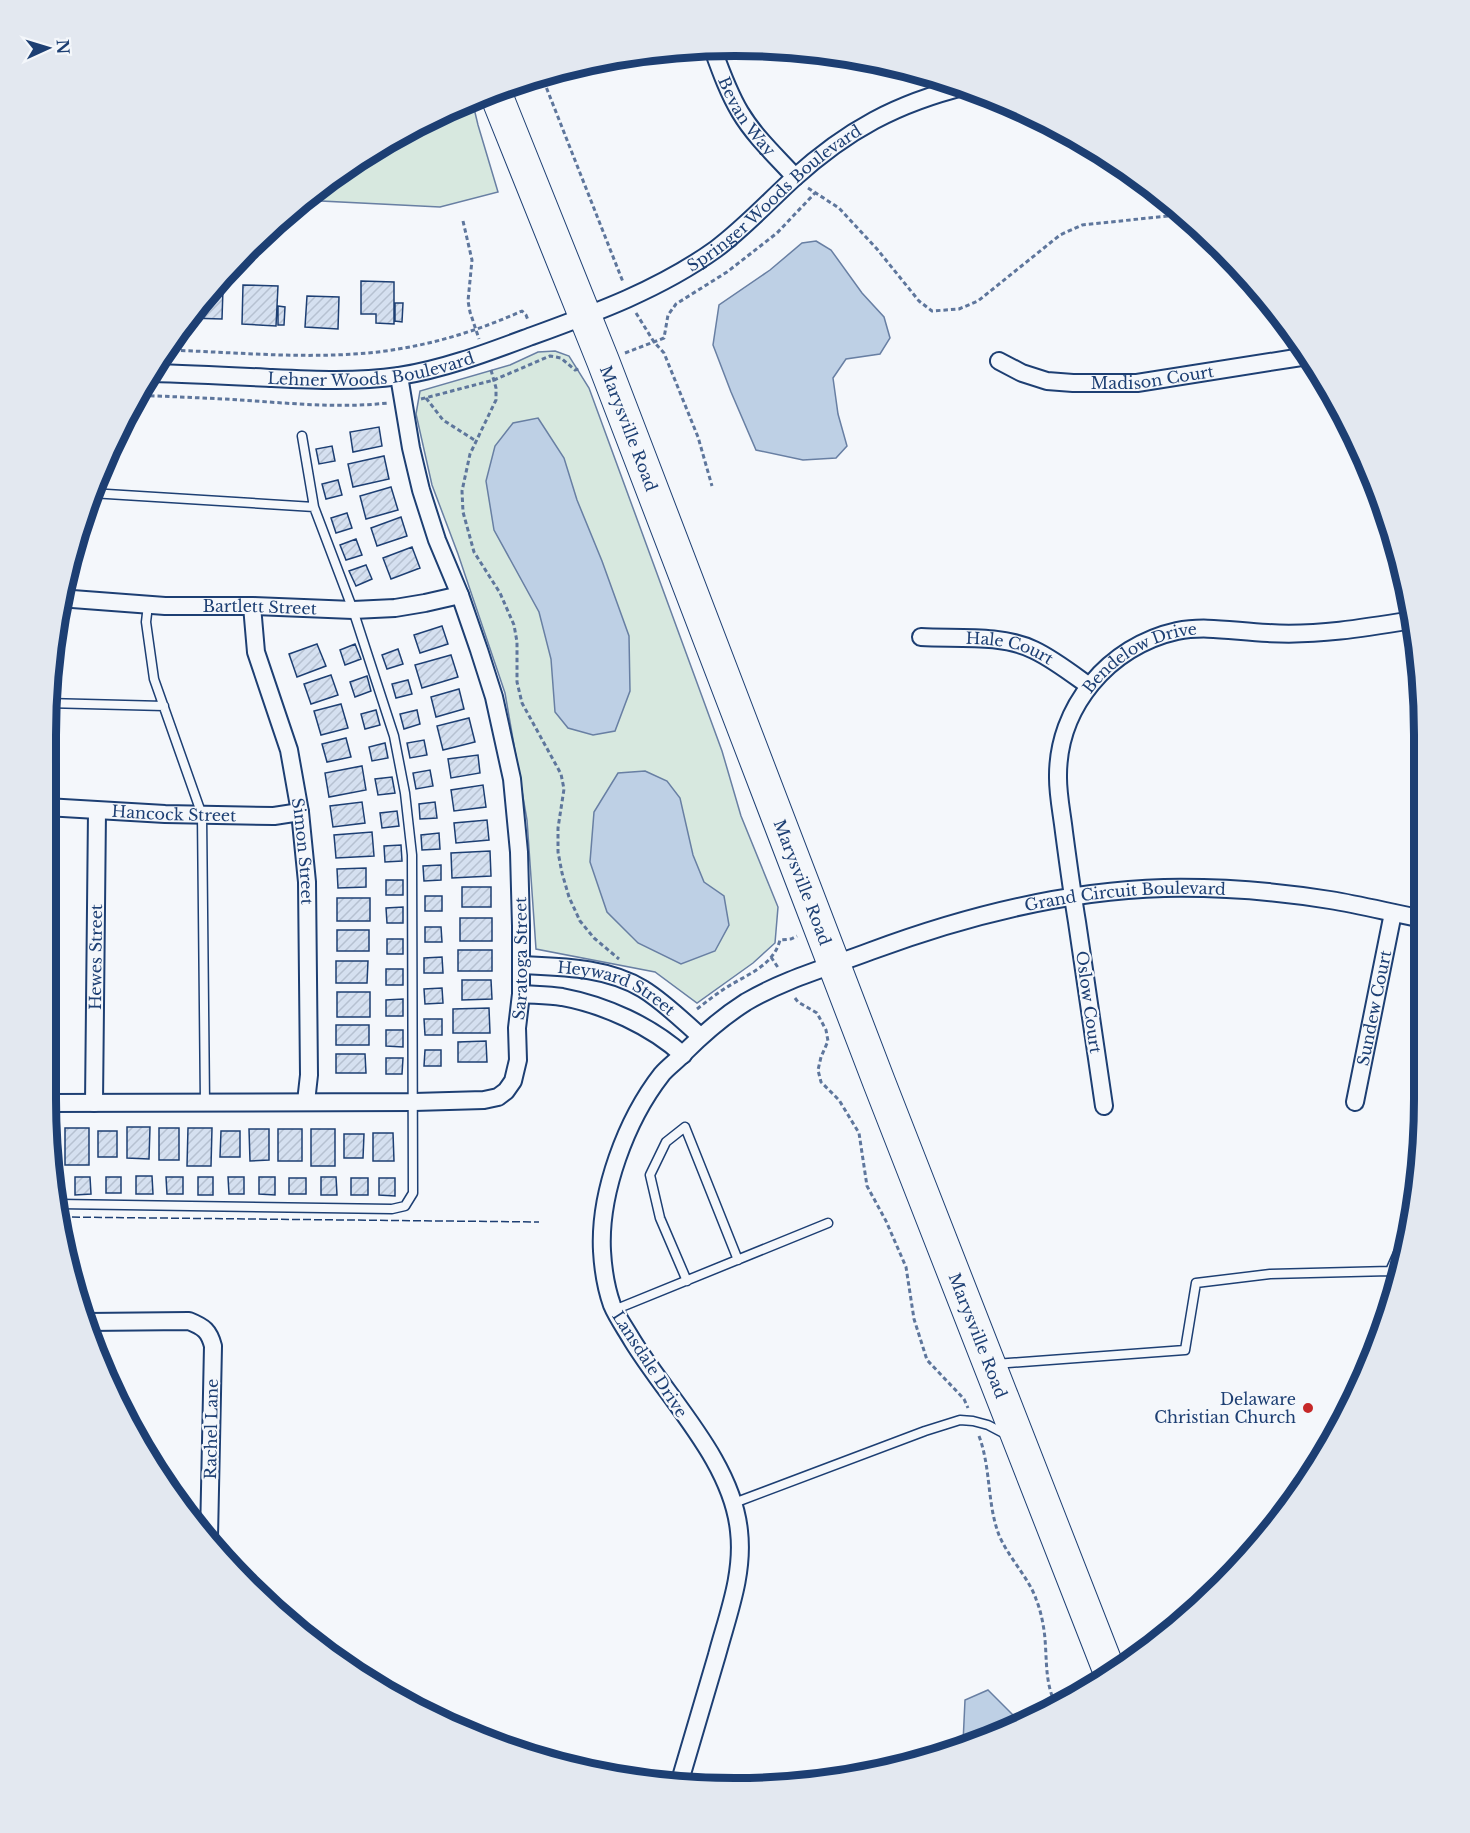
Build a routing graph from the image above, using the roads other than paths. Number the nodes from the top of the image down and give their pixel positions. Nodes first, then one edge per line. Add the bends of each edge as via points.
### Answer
1 (716, 56) edge
2 (949, 91) edge
3 (498, 99) edge
4 (795, 177) junction
5 (586, 317) junction
6 (1300, 357) edge
7 (999, 362) dead end
8 (160, 373) edge
9 (399, 376) junction
10 (302, 436) dead end
11 (100, 494) edge
12 (314, 507) junction
13 (460, 595) junction
14 (70, 599) edge
15 (148, 605) junction
16 (252, 606) junction
17 (353, 610) junction
18 (1404, 621) edge
19 (921, 637) dead end
20 (1089, 686) junction
21 (57, 703) edge
22 (164, 706) junction
23 (56, 808) edge
24 (97, 811) junction
25 (300, 812) junction
26 (202, 815) junction
27 (1073, 898) junction
28 (1393, 913) junction
29 (1414, 917) edge
30 (836, 964) junction
31 (521, 965) junction
32 (521, 994) junction
33 (700, 1036) junction
34 (683, 1054) junction
35 (306, 1102) junction
36 (414, 1102) junction
37 (1354, 1102) dead end
38 (56, 1103) edge
39 (94, 1103) junction
40 (206, 1103) junction
41 (1104, 1106) dead end
42 (64, 1204) edge
43 (828, 1223) dead end
44 (738, 1260) junction
45 (1394, 1263) edge
46 (1390, 1271) joint
47 (687, 1281) junction
48 (614, 1310) junction
49 (94, 1322) edge
50 (989, 1364) junction
51 (1018, 1440) junction
52 (734, 1503) junction
53 (209, 1528) edge
54 (1107, 1666) edge
55 (682, 1775) edge

1 - 4 street, Bevan Way via 753,132
2 - 4 street, Springer Woods Boulevard via 923,98 862,126
3 - 5 highway, Marysville Road
4 - 5 street, Springer Woods Boulevard via 719,247 690,267
5 - 9 street, Lehner Woods Boulevard via 485,354
5 - 30 highway, Marysville Road
6 - 7 street, Madison Court via 1137,383 1047,381
8 - 9 street, Lehner Woods Boulevard via 331,380
9 - 13 street, Saratoga Street via 421,490
10 - 12 lane
11 - 12 lane
12 - 17 lane
13 - 17 street, Bartlett Street via 395,608
13 - 31 street, Saratoga Street via 494,696 512,779 519,852
14 - 15 street, Bartlett Street
15 - 16 street, Bartlett Street
15 - 22 lane via 146,622 154,679
16 - 17 street, Bartlett Street
16 - 25 street, Simon Street via 256,652 289,750
17 - 36 lane via 394,736 405,793 412,855
18 - 20 street, Bendelow Drive via 1315,633 1205,628 1180,631 1133,648 1106,667
19 - 20 street, Hale Court via 1015,644 1032,649
20 - 27 street, Bendelow Drive via 1065,734 1058,777
21 - 22 lane
22 - 26 lane
23 - 24 street, Hancock Street
24 - 26 street, Hancock Street
24 - 39 street, Hewes Street
25 - 26 street, Hancock Street via 274,816
25 - 35 street, Simon Street via 307,882
26 - 40 lane
27 - 28 street, Grand Circuit Boulevard via 1128,890 1232,889 1333,900
27 - 30 street, Grand Circuit Boulevard via 950,923
27 - 41 street, Oslow Court
28 - 29 street, Grand Circuit Boulevard
28 - 37 street, Sundew Court
30 - 33 street, Lansdale Drive via 748,1001
30 - 50 highway, Marysville Road
31 - 32 street, Saratoga Street
31 - 33 street, Heyward Street via 590,970 617,977 657,999
32 - 34 street, Heyward Street via 590,1004 632,1022
32 - 36 street, Saratoga Street via 518,1060 506,1091 484,1100
33 - 34 street, Lansdale Drive
34 - 48 street, Lansdale Drive via 663,1073 639,1110 619,1152 606,1196 602,1253
35 - 36 street, Saratoga Street
35 - 40 street, Saratoga Street
36 - 42 lane via 413,1192 405,1206 392,1209
38 - 39 street, Saratoga Street
39 - 40 street, Saratoga Street
43 - 44 lane
44 - 47 lane
44 - 47 lane via 685,1127 666,1142 650,1175 660,1218
45 - 46 lane
46 - 50 lane via 1270,1274 1196,1283 1185,1350
47 - 48 lane
48 - 52 street, Lansdale Drive via 701,1440 727,1482
49 - 53 street, Rachel Lane via 189,1321 209,1333 213,1346
50 - 51 highway, Marysville Road
51 - 52 lane via 988,1425 960,1420
51 - 54 highway, Marysville Road
52 - 55 street, Lansdale Drive via 741,1558 737,1582

